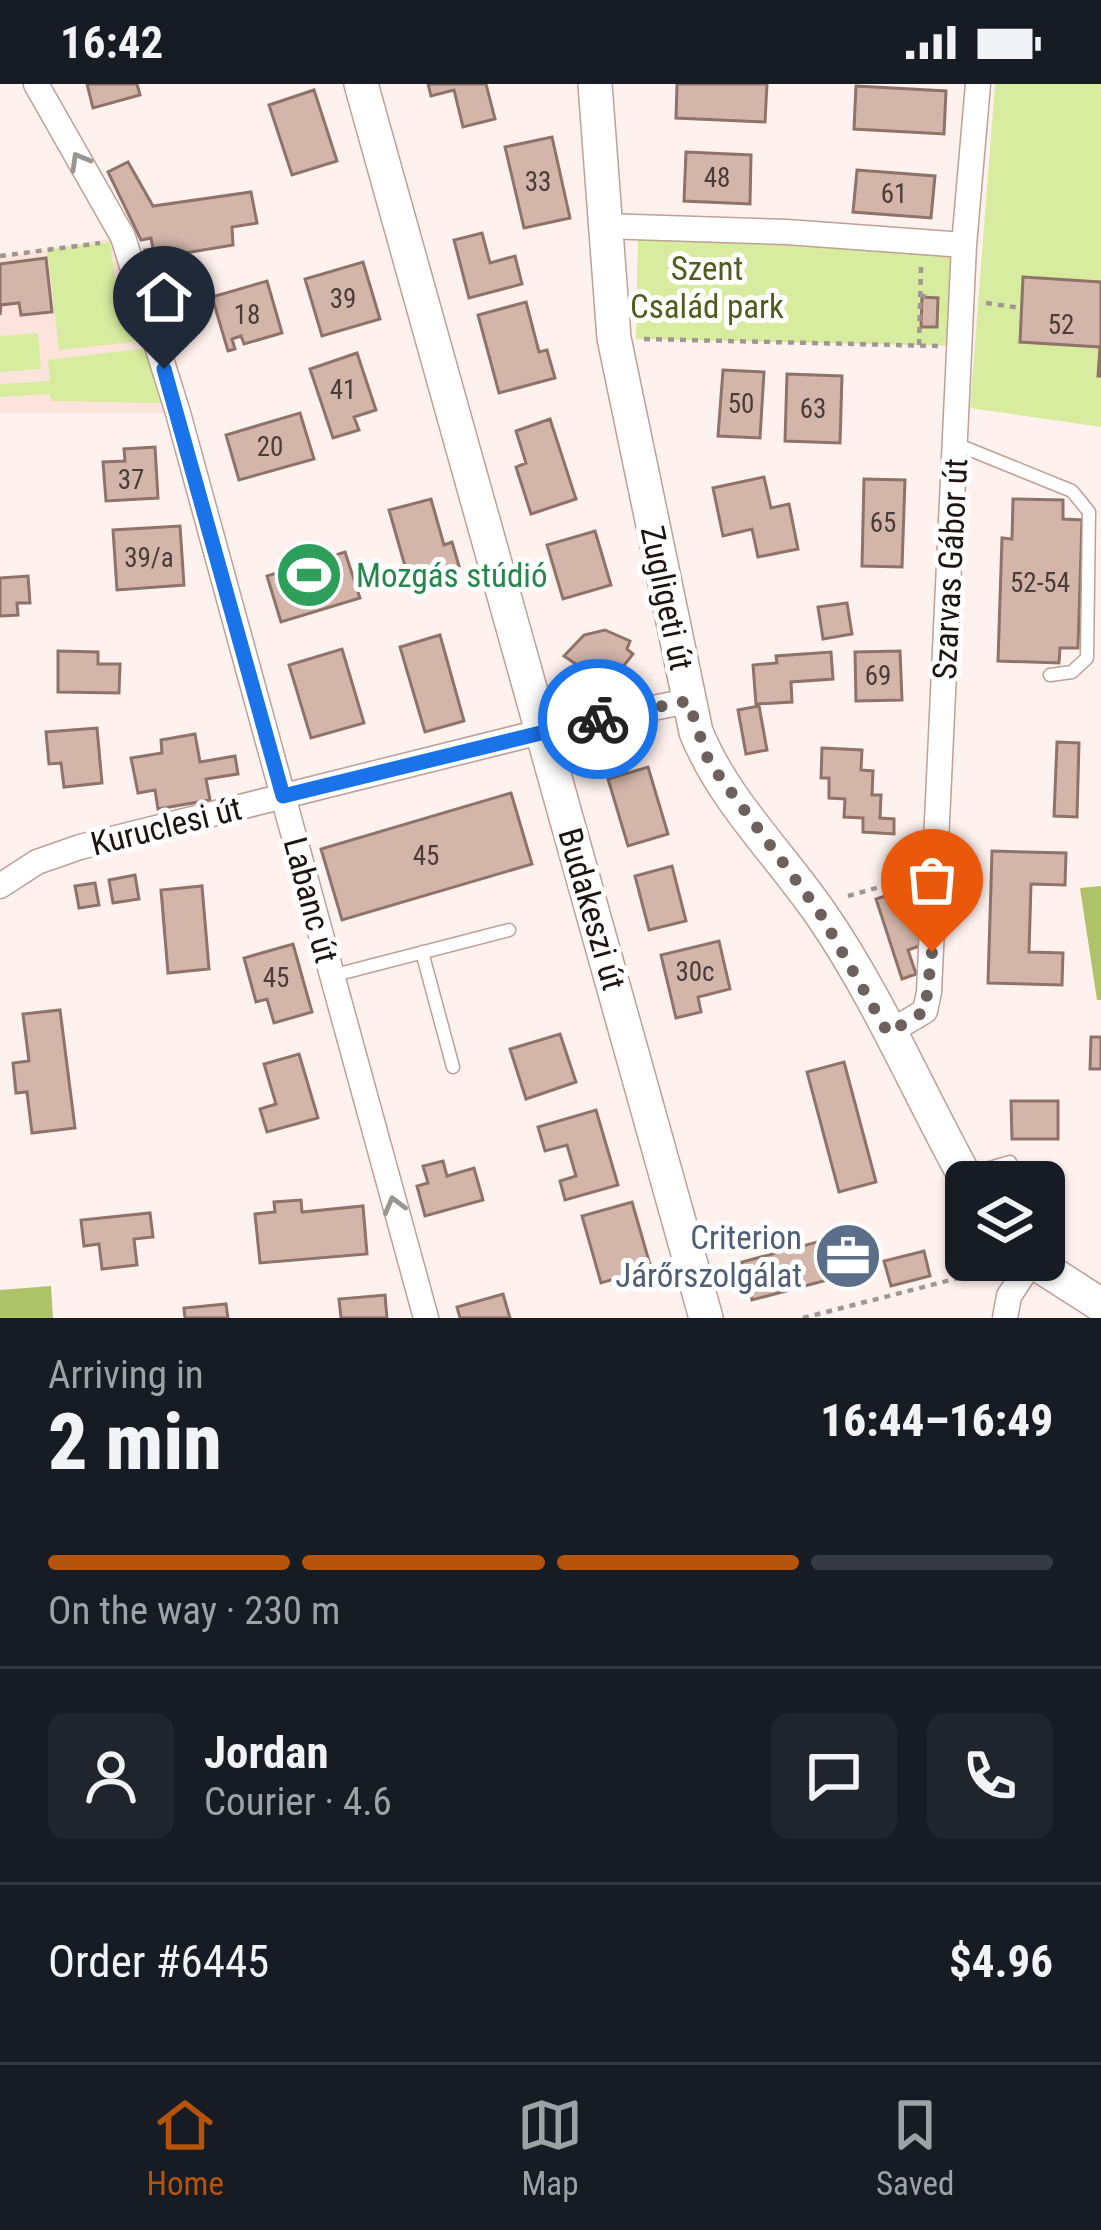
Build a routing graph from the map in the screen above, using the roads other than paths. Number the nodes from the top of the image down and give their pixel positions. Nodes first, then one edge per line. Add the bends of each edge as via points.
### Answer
1 (36, 84) edge
2 (361, 84) edge
3 (595, 84) edge
4 (978, 84) edge
5 (603, 226) junction
6 (964, 245) junction
7 (956, 444) junction
8 (1050, 675) dead end
9 (688, 701) junction
10 (542, 732) junction
11 (283, 796) junction
12 (0, 886) edge
13 (509, 930) dead end
14 (422, 952) junction
15 (331, 976) junction
16 (888, 1033) junction
17 (453, 1067) dead end
18 (957, 1161) edge
19 (1018, 1281) edge
20 (1063, 1281) edge
21 (1101, 1305) edge
22 (426, 1318) edge
23 (706, 1318) edge
24 (1006, 1318) edge

11 -> 1 street, Labanc út via 123,237
2 - 10 main road, Budakeszi út
3 - 5 main road, Zugligeti út
4 - 6 street, Szarvas Gábor út
5 - 6 street
5 - 9 main road, Zugligeti út via 614,338
6 - 7 street, Szarvas Gábor út
7 - 8 lane via 1072,491 1089,512 1088,658 1072,672
7 - 16 street, Szarvas Gábor út via 925,1011
9 - 10 street, Kuruclesi út
9 - 16 main road, Zugligeti út via 709,762 820,913
10 - 11 street, Kuruclesi út
10 - 23 main road, Budakeszi út
11 - 12 street, Kuruclesi út via 80,847
11 - 15 street, Labanc út
13 - 14 lane
14 - 15 lane
14 - 17 lane
22 -> 15 street, Labanc út
16 - 18 main road, Zugligeti út
19 - 24 street
20 - 21 main road

